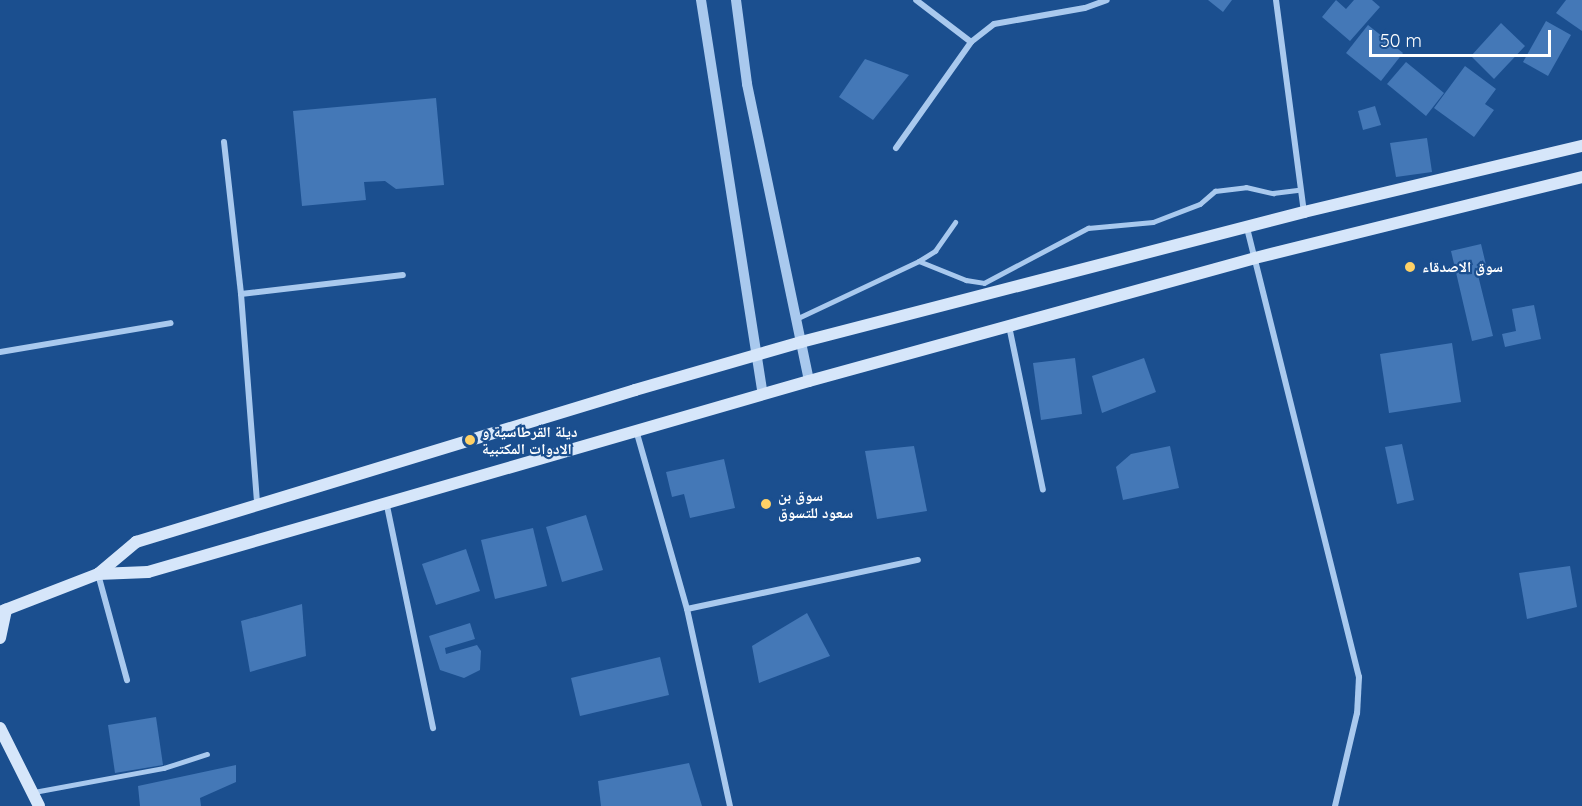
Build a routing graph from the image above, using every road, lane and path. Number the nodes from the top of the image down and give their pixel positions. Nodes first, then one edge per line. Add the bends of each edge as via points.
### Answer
1 (701, 0) edge
2 (736, 0) edge
3 (916, 0) edge
4 (1107, 0) edge
5 (1276, 0) edge
6 (971, 42) junction
7 (224, 142) dead end
8 (1582, 146) edge
9 (896, 148) dead end
10 (1582, 177) edge
11 (1299, 190) junction
12 (1304, 212) junction
13 (955, 222) dead end
14 (1247, 228) junction
15 (1255, 258) junction
16 (919, 261) junction
17 (403, 275) dead end
18 (242, 294) junction
19 (796, 319) junction
20 (171, 323) dead end
21 (1009, 326) junction
22 (801, 342) junction
23 (0, 352) edge
24 (757, 355) junction
25 (809, 381) junction
26 (763, 394) junction
27 (636, 430) junction
28 (1043, 490) dead end
29 (386, 501) junction
30 (257, 505) junction
31 (918, 560) dead end
32 (98, 574) junction
33 (687, 609) junction
34 (3, 611) edge
35 (0, 638) edge
36 (127, 681) dead end
37 (0, 728) edge
38 (433, 728) dead end
39 (207, 754) dead end
40 (34, 792) junction
41 (39, 806) edge
42 (730, 806) edge
43 (1335, 806) edge

1 - 24 street
2 - 19 street via 747,84
3 - 6 street
4 - 6 street via 1085,8 994,24
5 - 11 street
6 - 9 street
7 - 18 street
8 - 12 main road
10 - 15 main road
11 - 12 street
11 - 16 lane via 1273,194 1246,187 1215,191 1200,204 1153,222 1088,228 984,283
12 - 14 main road
13 - 16 lane via 935,250
14 - 15 street
14 - 22 main road
15 - 21 main road
15 - 43 street via 1359,677 1357,713
16 - 19 lane
17 - 18 street
18 - 30 street
19 - 22 street
20 - 23 street
21 - 25 main road
21 - 28 street
22 - 24 main road
22 - 25 street
24 - 26 street
24 - 30 main road
25 - 26 main road
26 - 27 main road
27 - 29 main road
27 - 33 street
29 - 32 main road via 148,572
29 - 38 street
30 - 32 main road via 136,542
31 - 33 street
32 - 34 main road
32 - 36 street
33 - 42 street
34 - 35 main road
37 - 40 main road
39 - 40 lane via 164,768
40 - 41 main road

